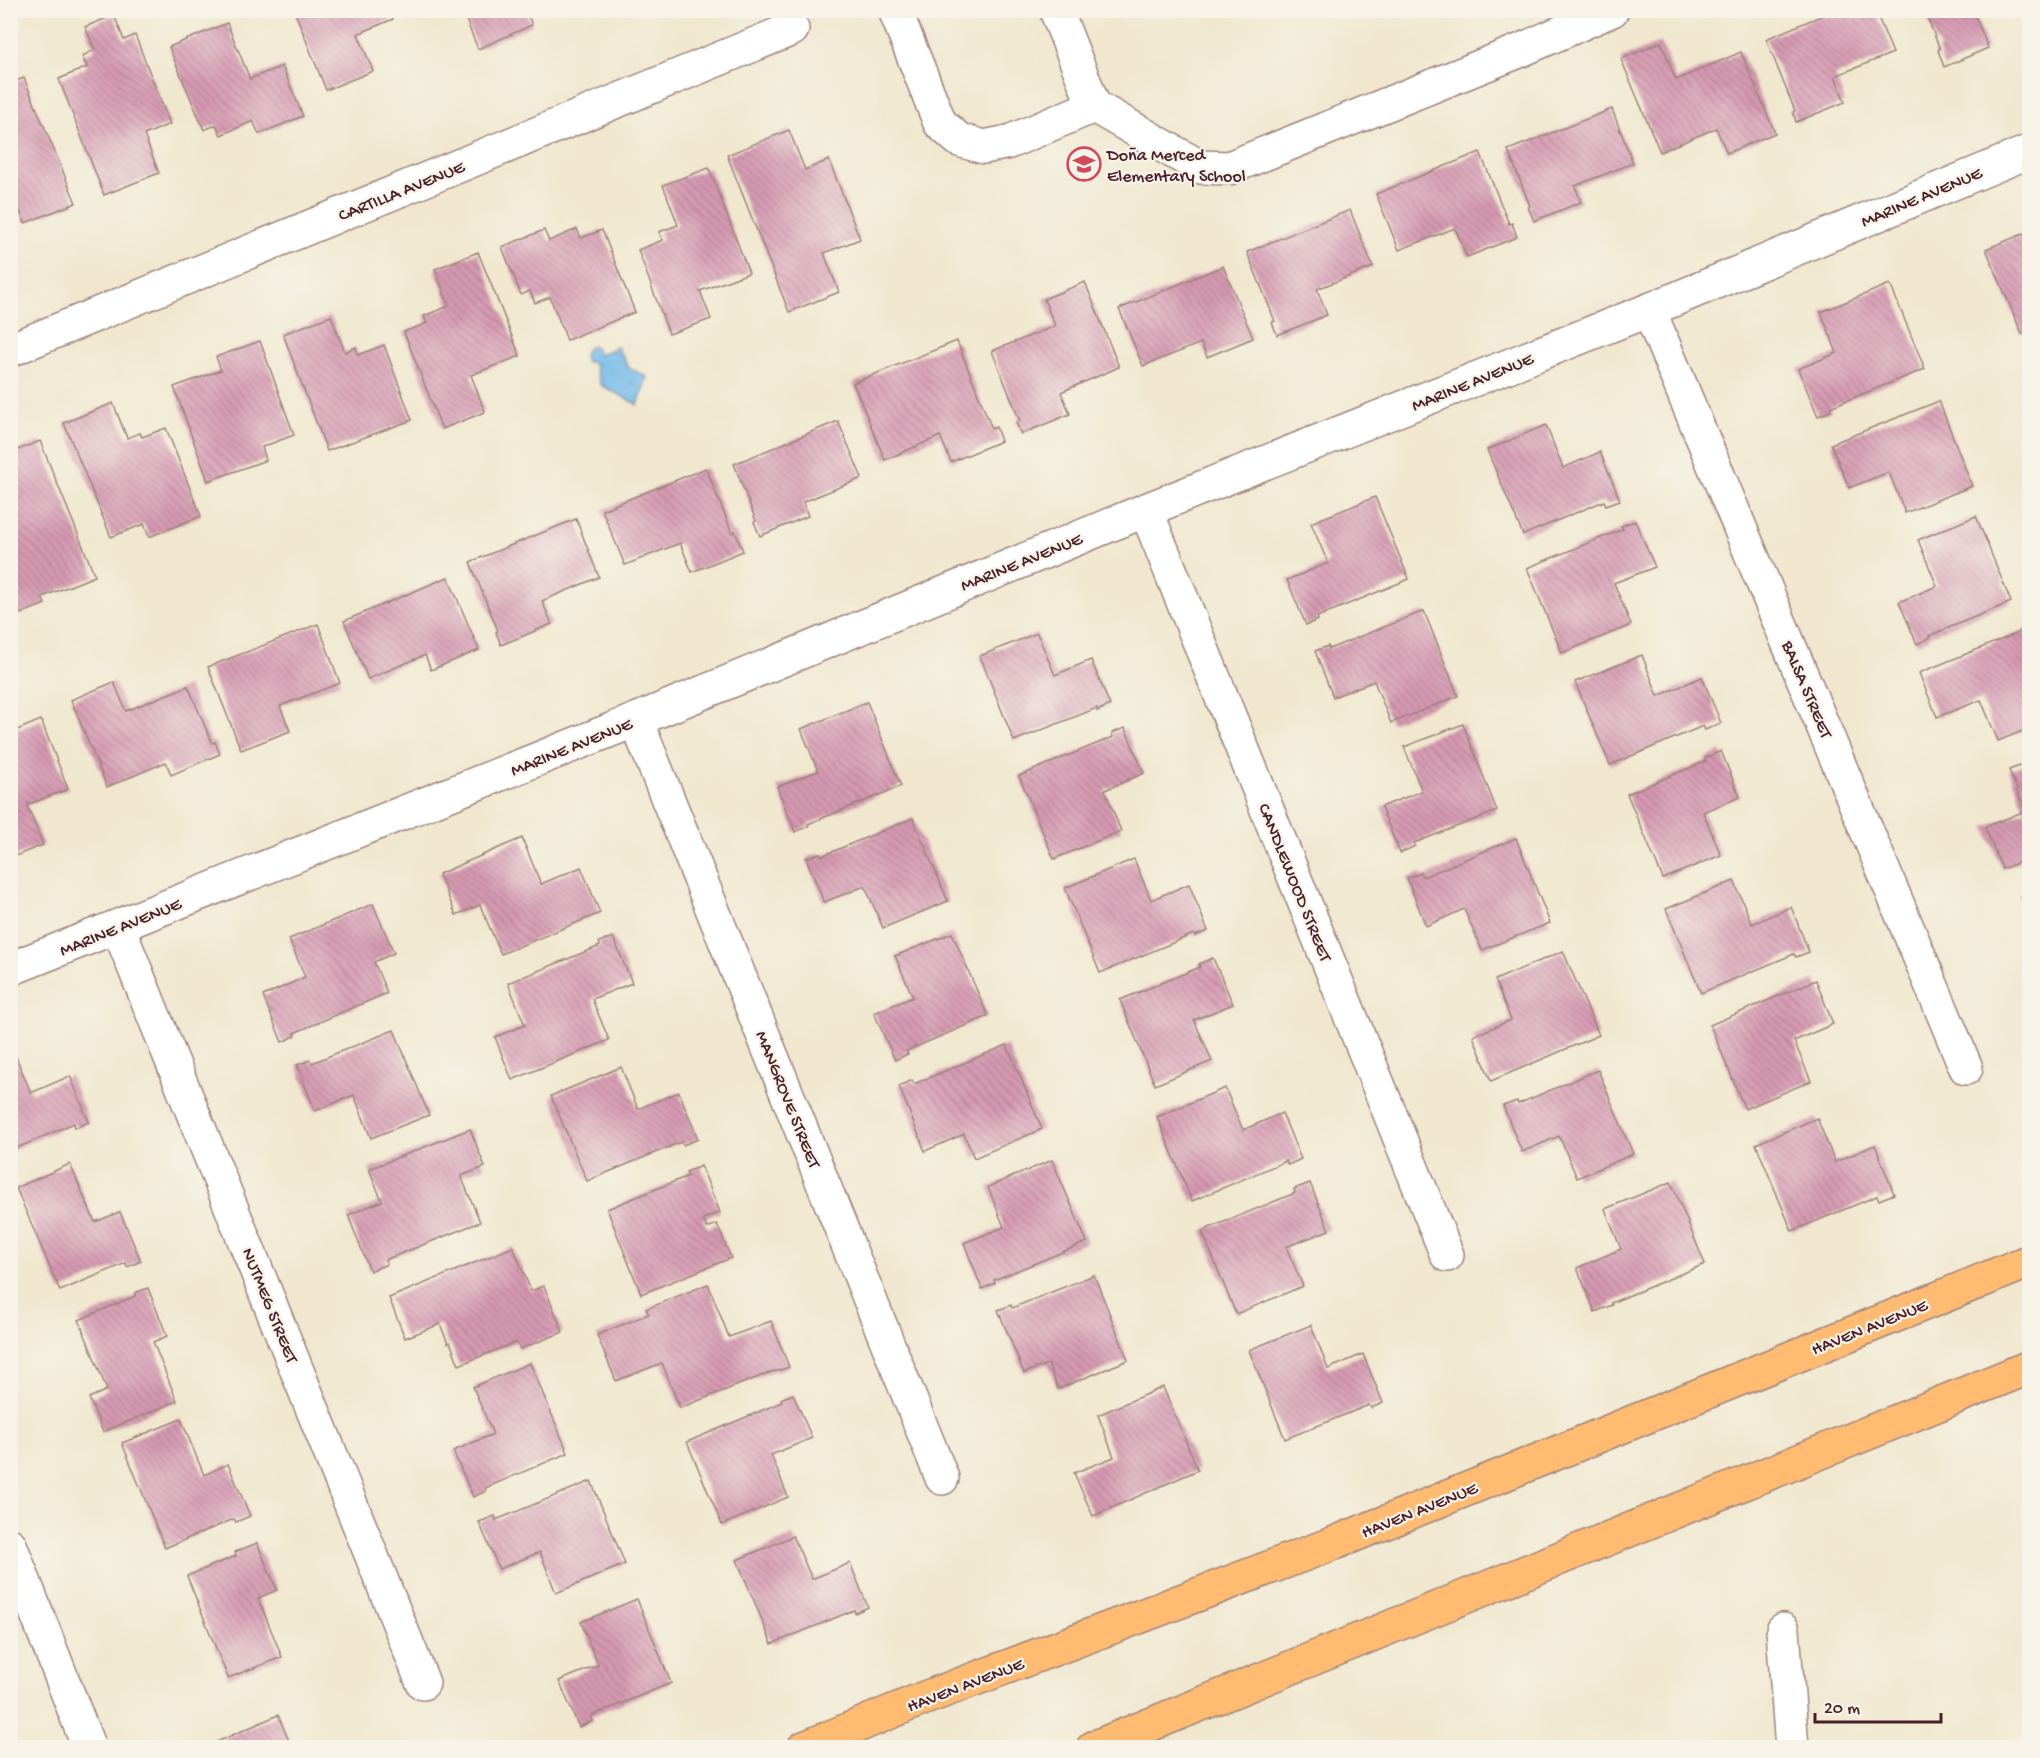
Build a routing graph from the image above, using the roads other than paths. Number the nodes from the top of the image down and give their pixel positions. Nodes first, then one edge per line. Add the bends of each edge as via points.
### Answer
1 (895, 10) edge
2 (1056, 10) edge
3 (1612, 10) edge
4 (792, 29) dead end
5 (1094, 106) junction
6 (2030, 151) edge
7 (1649, 310) junction
8 (10, 350) edge
9 (1146, 510) junction
10 (636, 720) junction
11 (118, 927) junction
12 (10, 969) edge
13 (1966, 1068) dead end
14 (1447, 1255) dead end
15 (2030, 1261) edge
16 (2030, 1367) edge
17 (942, 1478) dead end
18 (10, 1545) edge
19 (1783, 1630) dead end
20 (423, 1683) dead end
21 (89, 1748) edge
22 (804, 1748) edge
23 (1093, 1748) edge
24 (1792, 1748) edge

1 - 5 street via 940,123 959,140 984,147 1009,142
2 - 5 street
3 - 5 street via 1229,168 1200,166
4 - 8 street, CARTILLA AVENUE
6 - 7 street, MARINE AVENUE
7 - 9 street, MARINE AVENUE
7 - 13 street, BALSA STREET
9 - 10 street, MARINE AVENUE
9 - 14 street, CANDLEWOOD STREET
10 - 11 street, MARINE AVENUE
10 - 17 street, MANGROVE STREET
11 - 12 street, MARINE AVENUE
11 - 20 street, NUTMEG STREET
15 - 22 main road, HAVEN AVENUE via 1337,1542
16 - 23 main road
18 - 21 street
19 - 24 street

